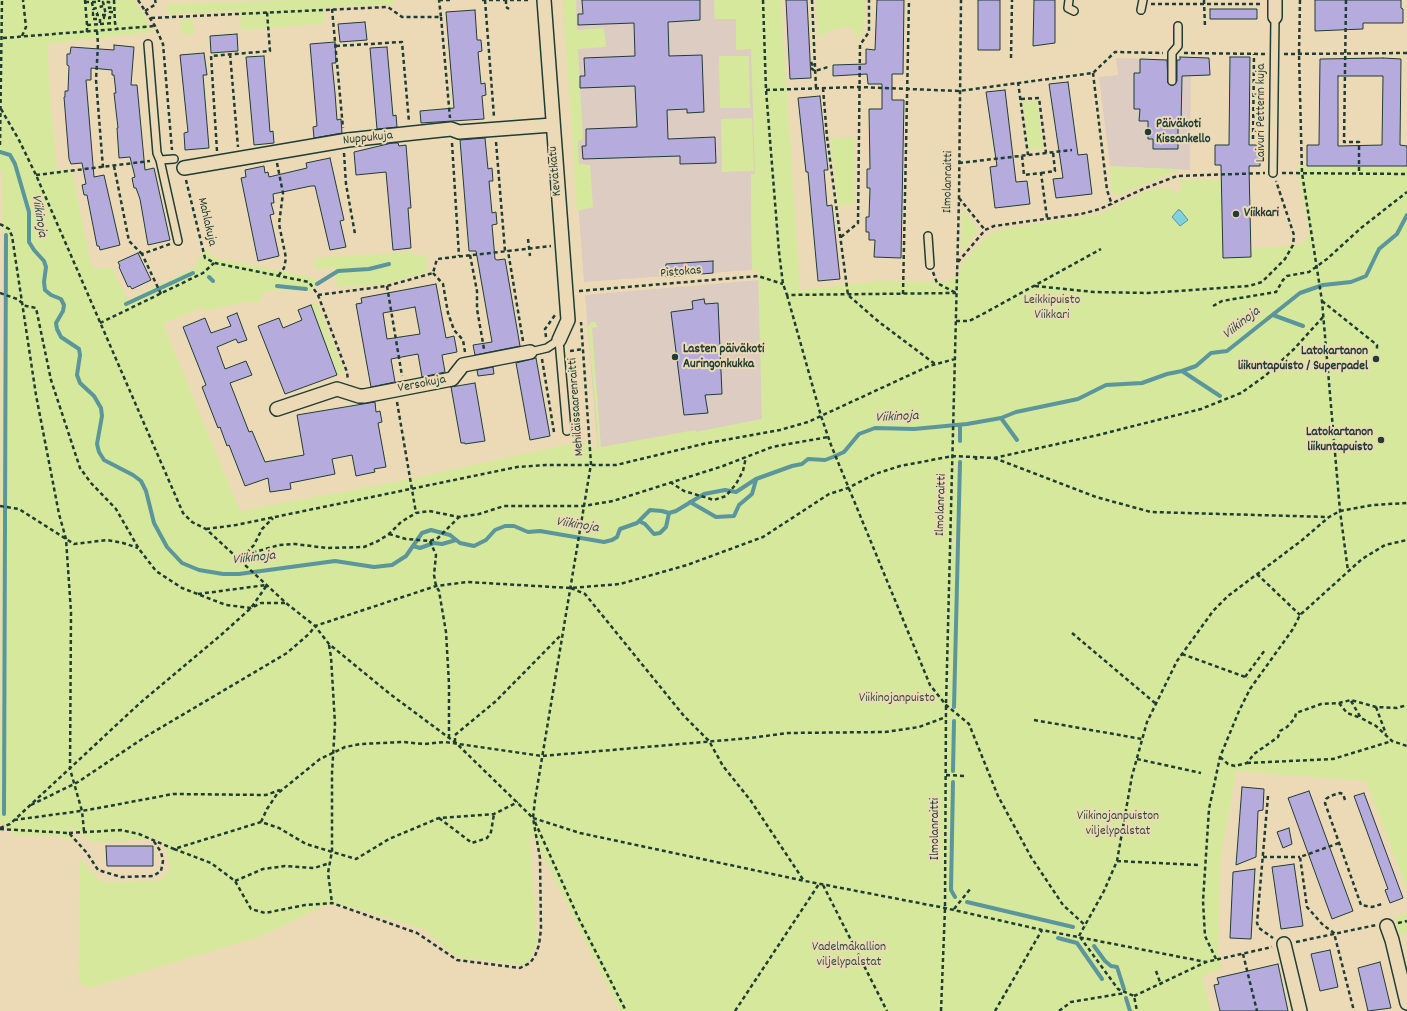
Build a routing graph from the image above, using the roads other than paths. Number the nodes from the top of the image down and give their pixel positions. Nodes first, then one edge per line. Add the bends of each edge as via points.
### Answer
1 (544, 0) edge
2 (1068, 0) edge
3 (1275, 7) edge
4 (1074, 10) dead end
5 (1178, 26) dead end
6 (148, 44) dead end
7 (1172, 81) dead end
8 (552, 125) junction
9 (174, 159) road end
10 (160, 160) junction
11 (184, 168) road end
12 (1273, 173) road end
13 (928, 236) dead end
14 (178, 241) road end
15 (930, 266) road end
16 (560, 340) junction
17 (532, 351) joint
18 (277, 409) dead end
19 (567, 431) dead end
20 (1382, 926) road end
21 (1284, 944) road end
22 (1406, 999) edge
23 (1300, 1011) edge

1 - 8 street, Kevätkatu
2 - 4 lane via 1068,8
3 - 12 lane, Laivuri Petterin kuja
5 - 7 lane via 1178,46 1172,53
6 - 10 lane via 157,153
8 - 11 street, Nuppukuja via 459,132 451,129 344,141
8 - 16 street, Kevätkatu via 568,320
9 - 10 lane
10 - 14 lane
13 - 15 lane
16 - 17 lane via 547,348
16 - 19 lane
17 - 18 street, Versokuja via 463,365 452,379 364,396 337,389
20 - 22 street via 1392,940
21 - 23 street

